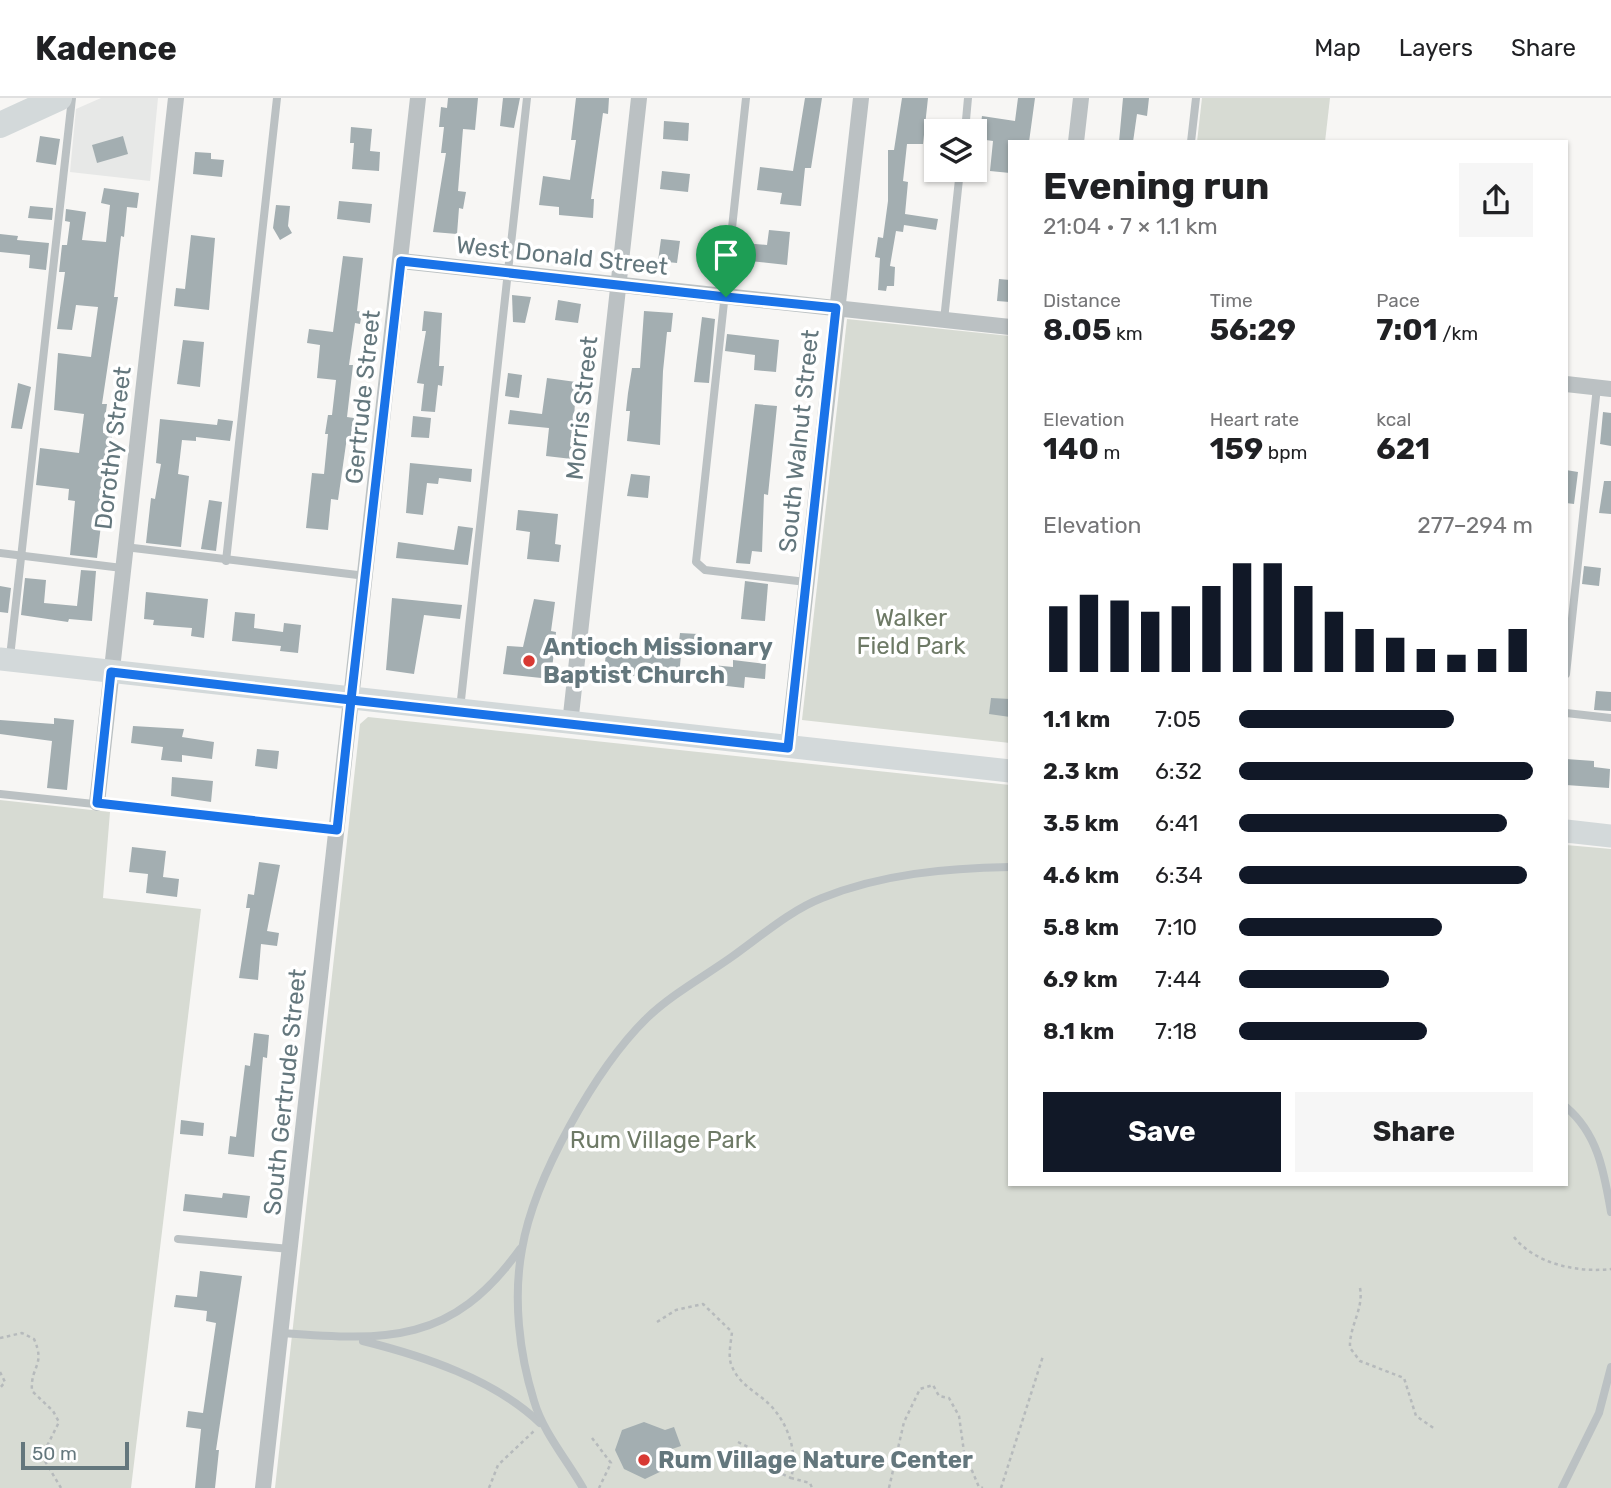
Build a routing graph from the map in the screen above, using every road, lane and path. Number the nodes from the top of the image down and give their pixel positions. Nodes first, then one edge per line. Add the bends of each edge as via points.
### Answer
1 (59, 98) edge
2 (72, 98) edge
3 (176, 98) edge
4 (277, 98) edge
5 (418, 98) edge
6 (527, 98) edge
7 (639, 98) edge
8 (746, 98) edge
9 (861, 98) edge
10 (968, 98) edge
11 (1081, 98) edge
12 (1196, 98) edge
13 (966, 119) edge
14 (0, 125) edge
15 (1076, 140) edge
16 (1191, 140) edge
17 (959, 182) edge
18 (401, 261) junction
19 (508, 272) junction
20 (618, 285) junction
21 (726, 297) junction
22 (836, 308) junction
23 (944, 320) junction
24 (1008, 327) edge
25 (1568, 384) edge
26 (1604, 388) edge
27 (125, 547) junction
28 (0, 553) edge
29 (22, 556) junction
30 (226, 561) junction
31 (122, 568) junction
32 (366, 576) junction
33 (806, 582) junction
34 (5, 659) edge
35 (1568, 659) edge
36 (111, 672) junction
37 (351, 700) junction
38 (460, 712) junction
39 (1568, 713) edge
40 (1611, 718) edge
41 (570, 724) junction
42 (788, 748) junction
43 (1008, 771) edge
44 (0, 794) edge
45 (97, 803) junction
46 (337, 830) junction
47 (1568, 831) edge
48 (1611, 836) edge
49 (1008, 867) edge
50 (1568, 1109) edge
51 (1611, 1212) edge
52 (1514, 1237) dead end
53 (178, 1238) dead end
54 (522, 1247) junction
55 (291, 1249) junction
56 (1611, 1269) edge
57 (1360, 1288) dead end
58 (657, 1322) dead end
59 (281, 1333) junction
60 (0, 1338) edge
61 (350, 1338) junction
62 (1043, 1356) dead end
63 (1611, 1367) edge
64 (0, 1372) edge
65 (0, 1388) edge
66 (542, 1424) junction
67 (1435, 1429) dead end
68 (593, 1438) dead end
69 (738, 1442) dead end
70 (791, 1478) junction
71 (61, 1488) edge
72 (263, 1488) edge
73 (489, 1488) edge
74 (583, 1488) edge
75 (599, 1488) edge
76 (812, 1488) edge
77 (888, 1488) edge
78 (982, 1488) edge
79 (1001, 1488) edge
80 (1562, 1488) edge

1 - 14 main road
2 - 29 lane
3 - 27 street, Dorothy Street
4 - 30 lane
5 - 18 street, Gertrude Street
6 - 19 lane
7 - 20 street, Morris Street
8 - 21 lane
9 - 22 street, South Walnut Street
10 - 13 lane
11 - 15 street
12 - 16 lane
17 - 23 lane
18 - 19 street, West Donald Street
18 - 32 street, Gertrude Street
19 - 20 street, West Donald Street
19 - 38 lane
20 - 21 street, West Donald Street
20 - 41 street, Morris Street
21 - 22 street, West Donald Street
21 - 33 lane via 695,562 705,570
22 - 23 street, West Donald Street
22 - 33 street, South Walnut Street
23 - 24 street, West Donald Street
25 - 26 street
26 - 35 lane
27 - 30 lane
27 - 31 street, Dorothy Street
28 - 29 lane
29 - 31 lane
29 - 34 lane
30 - 32 lane
31 - 36 street, Dorothy Street
32 - 37 street, Gertrude Street
33 - 42 street, South Walnut Street
34 - 36 street
36 - 37 street
36 - 45 street, Dorothy Street
37 - 38 street
37 - 46 street, South Gertrude Street
38 - 41 street
39 - 40 lane
41 - 42 street
42 - 43 street
44 - 45 lane
45 - 46 lane
46 - 55 street, South Gertrude Street
47 - 48 street
49 - 54 lane via 920,872 820,898 664,1004 636,1030 579,1112 550,1168
50 - 51 lane via 1596,1146
52 - 56 path via 1523,1248 1544,1259 1574,1268
53 - 55 lane
54 - 61 lane via 499,1278 461,1311 400,1335
54 - 66 lane via 517,1301 528,1380
55 - 59 street, South Gertrude Street
57 - 67 path via 1363,1300 1350,1348 1360,1361 1404,1378 1416,1416
58 - 70 path via 676,1310 703,1304 732,1332 729,1361 740,1382 772,1407 790,1438 796,1463
59 - 61 lane
59 - 72 street, South Gertrude Street
60 - 71 path via 22,1333 34,1339 40,1351 32,1391 59,1422 42,1456
61 - 66 lane via 407,1352 452,1371 514,1402
62 - 79 path
63 - 80 lane via 1599,1413
64 - 65 path via 5,1382
66 - 73 path via 498,1465
66 - 74 lane
68 - 75 path via 611,1463
69 - 70 path via 764,1455
70 - 76 path via 810,1483
77 - 78 path via 904,1422 920,1389 933,1385 939,1396 949,1398 959,1416 964,1452

